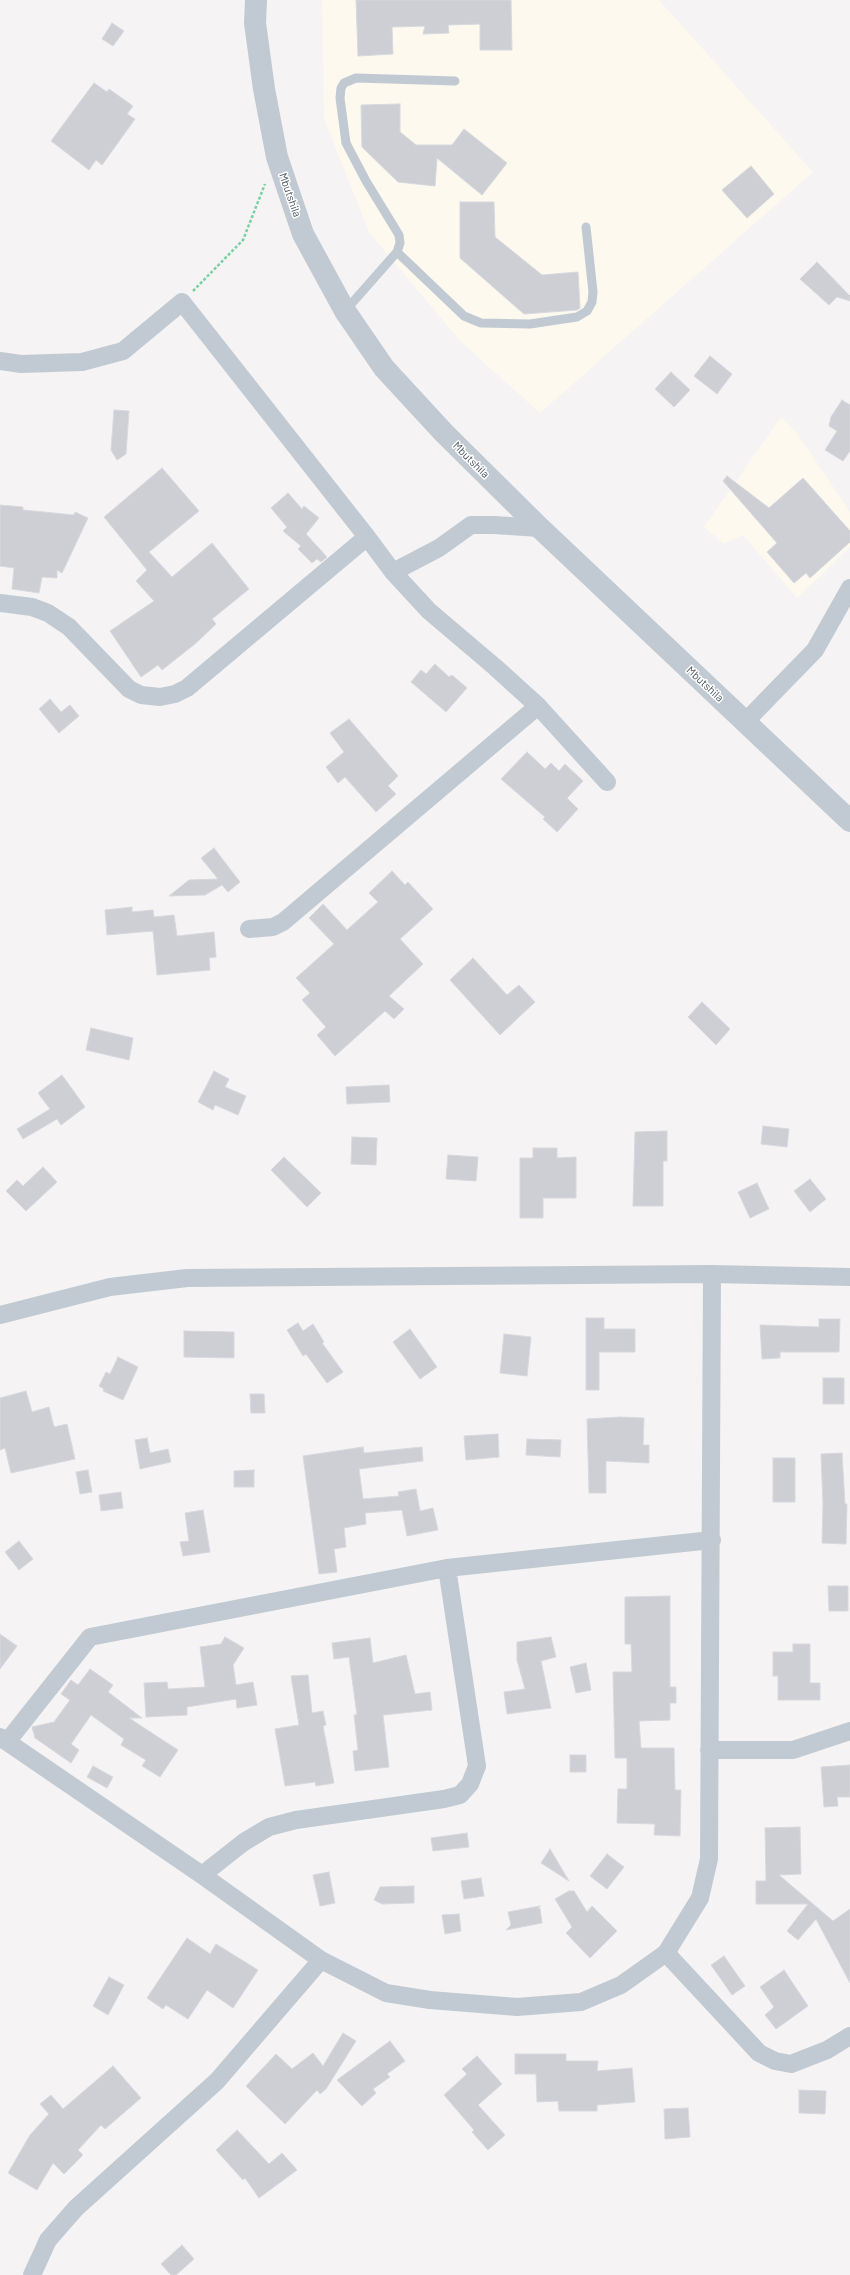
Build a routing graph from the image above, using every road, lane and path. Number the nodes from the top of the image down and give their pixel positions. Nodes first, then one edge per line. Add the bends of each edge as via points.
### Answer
1 (256, 0) edge
2 (455, 81) dead end
3 (277, 157) junction
4 (586, 227) dead end
5 (397, 252) junction
6 (182, 302) junction
7 (345, 311) junction
8 (0, 361) edge
9 (540, 528) junction
10 (367, 537) junction
11 (393, 572) junction
12 (850, 588) edge
13 (0, 603) edge
14 (538, 706) junction
15 (745, 722) junction
16 (607, 782) dead end
17 (850, 821) edge
18 (249, 929) dead end
19 (712, 1274) junction
20 (850, 1277) edge
21 (0, 1315) edge
22 (712, 1540) junction
23 (447, 1568) junction
24 (850, 1731) edge
25 (4, 1740) edge
26 (709, 1750) junction
27 (202, 1875) junction
28 (666, 1953) junction
29 (321, 1960) junction
30 (850, 2036) edge
31 (32, 2275) edge

1 - 3 street, Mbutshila via 255,23
2 - 5 lane via 356,78 344,83 341,88 346,142 366,181 399,234
3 - 6 path via 243,240
3 - 7 street, Mbutshila via 303,234
4 - 5 lane via 593,292 592,302 587,311 578,317 530,324 481,323 464,316
5 - 7 lane
6 - 8 street via 123,351 82,362 21,364
6 - 10 street
7 - 9 street, Mbutshila via 384,368 444,433
9 - 11 street via 471,525 439,548
9 - 15 street, Mbutshila
10 - 11 street
10 - 13 street via 187,688 160,697 141,695 129,689 69,627 48,614 32,607
11 - 14 street via 429,611
12 - 15 street via 815,650
14 - 16 street
14 - 18 street via 283,922 273,927
15 - 17 street, Mbutshila
19 - 20 street
19 - 21 street via 187,1278 110,1287
19 - 22 street
22 - 23 street
22 - 26 street
23 - 25 street via 90,1637
23 - 27 street via 477,1766 470,1784 460,1795 444,1799 296,1820 269,1827 244,1842
24 - 26 street via 793,1750
25 - 27 street
26 - 28 street via 710,1859 700,1898
27 - 29 street
28 - 29 street via 621,1985 581,2002 517,2007 430,2000 386,1993
28 - 30 street via 759,2053 775,2061 791,2064 827,2050
29 - 31 street via 217,2081 76,2208 48,2240

